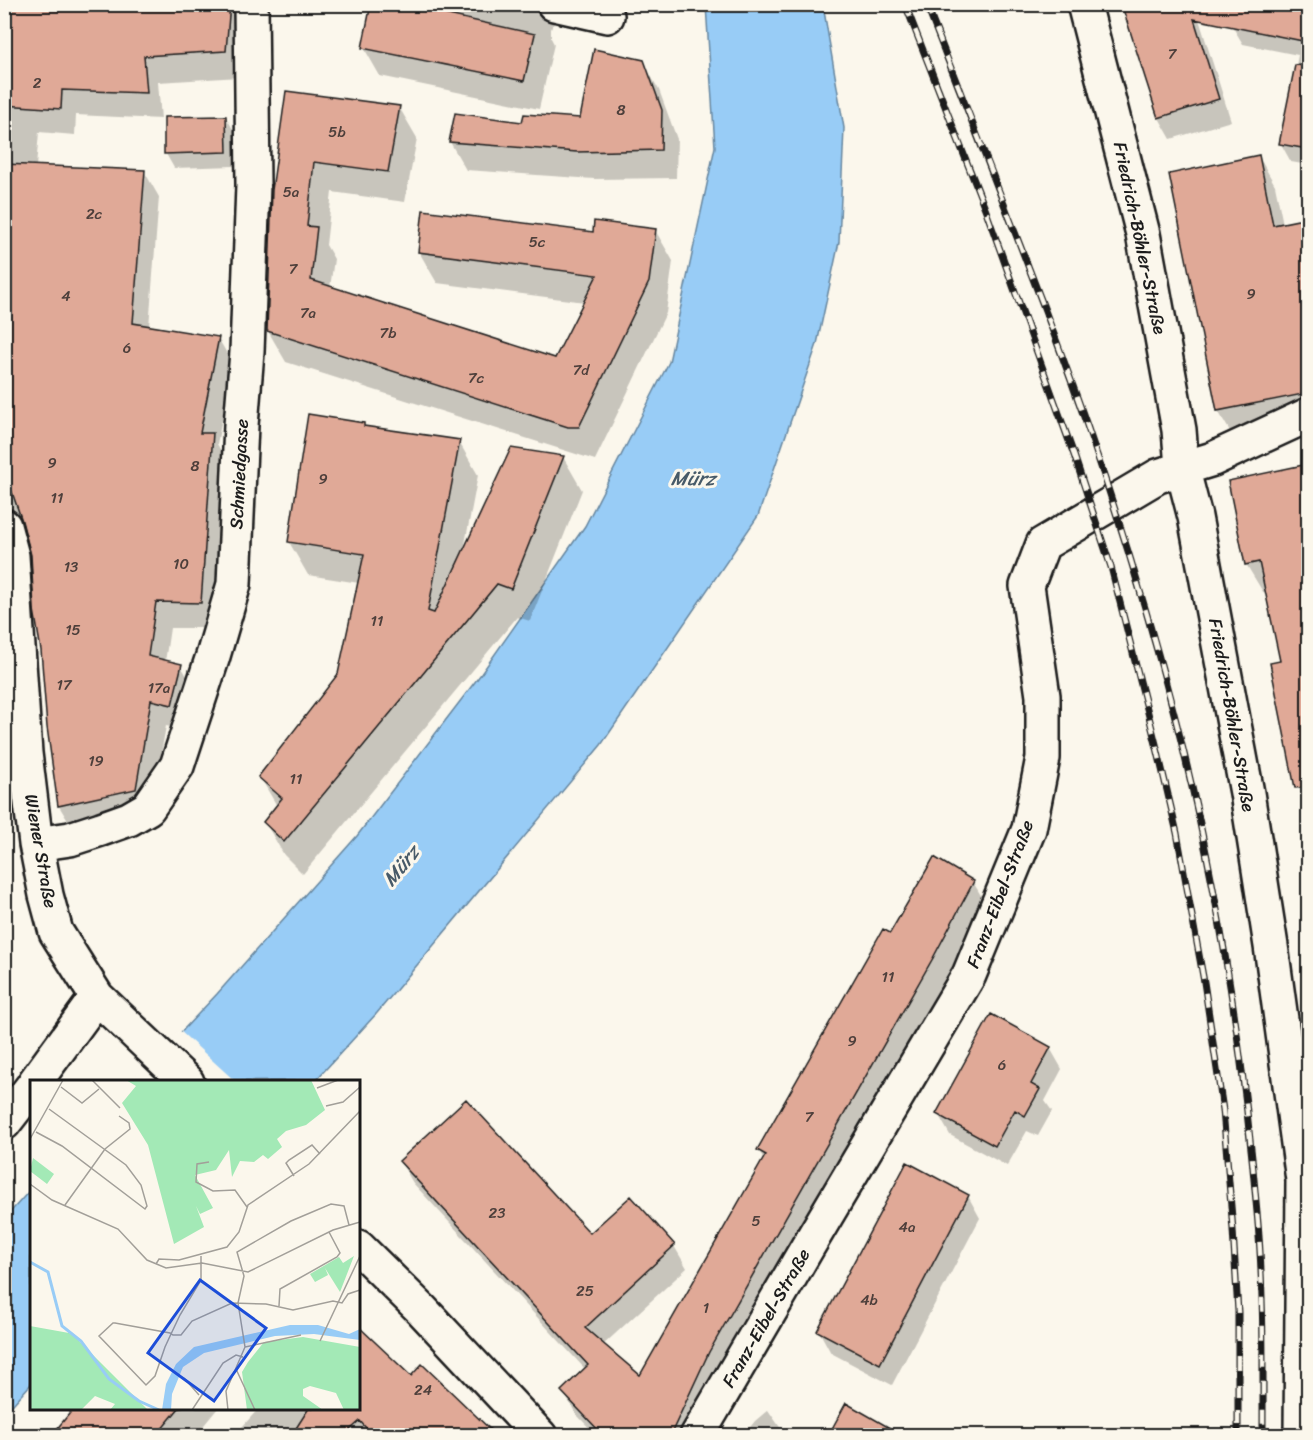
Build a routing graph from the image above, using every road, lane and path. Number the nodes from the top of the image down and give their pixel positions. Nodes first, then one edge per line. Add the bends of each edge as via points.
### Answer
1 (251, 4) edge
2 (554, 4) edge
3 (1084, 4) edge
4 (607, 16) dead end
5 (1308, 415) edge
6 (1182, 467) junction
7 (4, 526) edge
8 (10, 621) edge
9 (36, 844) junction
10 (98, 997) junction
11 (36, 1080) edge
12 (185, 1080) edge
13 (30, 1090) edge
14 (4, 1123) edge
15 (360, 1249) edge
16 (540, 1436) edge
17 (697, 1436) edge
18 (1301, 1436) edge

1 - 9 street, Schmiedgasse via 253,185 234,584 177,766 148,808 129,819 70,839
2 - 4 street
3 - 6 street, Friedrich-Böhler-Straße via 1143,234 1179,430
5 - 6 street, Franz-Eibel-Straße via 1213,459
6 - 17 street, Franz-Eibel-Straße via 1158,476 1043,544 1028,586 1043,696 1043,758 1029,829 969,975
6 - 18 street, Friedrich-Böhler-Straße via 1247,793 1303,1180
7 - 8 street, Wiener Straße via 12,556
8 - 9 street, Wiener Straße
9 - 10 street, Wiener Straße via 56,932
10 - 11 street
10 - 12 street, Wiener Straße
13 - 14 street
15 - 16 street

